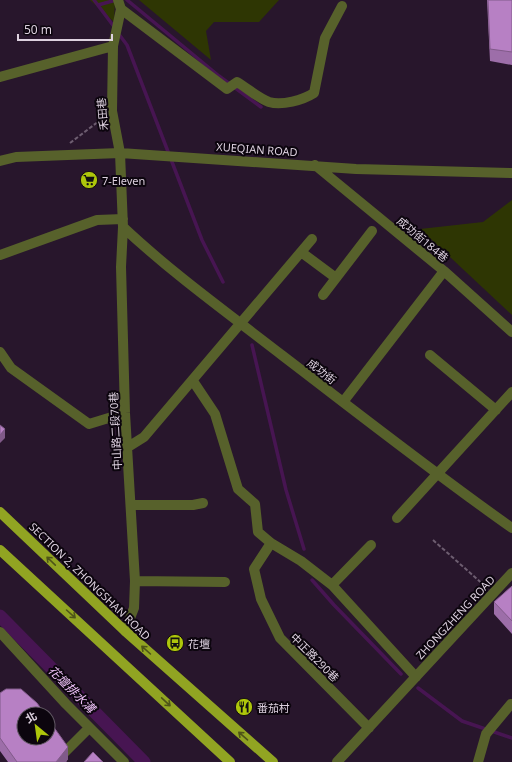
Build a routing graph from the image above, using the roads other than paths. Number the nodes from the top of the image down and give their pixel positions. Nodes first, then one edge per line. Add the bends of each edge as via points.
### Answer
1 (119, 4) edge
2 (342, 6) dead end
3 (114, 46) junction
4 (0, 77) edge
5 (120, 153) junction
6 (0, 161) edge
7 (315, 165) junction
8 (512, 173) edge
9 (123, 223) junction
10 (372, 231) dead end
11 (312, 239) dead end
12 (301, 252) junction
13 (0, 255) edge
14 (444, 272) junction
15 (336, 278) junction
16 (323, 295) dead end
17 (241, 324) junction
18 (512, 332) edge
19 (0, 352) edge
20 (430, 355) dead end
21 (193, 381) junction
22 (512, 392) edge
23 (343, 402) junction
24 (496, 410) junction
25 (125, 412) junction
26 (128, 447) junction
27 (437, 474) junction
28 (203, 502) dead end
29 (131, 505) junction
30 (0, 512) edge
31 (397, 518) dead end
32 (512, 528) edge
33 (271, 543) junction
34 (371, 545) dead end
35 (0, 550) edge
36 (512, 573) edge
37 (134, 581) junction
38 (225, 582) dead end
39 (332, 585) junction
40 (125, 631) junction
41 (0, 632) edge
42 (416, 677) junction
43 (511, 704) edge
44 (89, 728) junction
45 (369, 728) junction
46 (64, 753) edge
47 (124, 762) edge
48 (230, 762) edge
49 (272, 762) edge
50 (337, 762) edge
51 (478, 762) edge

1 - 2 street via 227,89 237,82 268,102 275,103 305,99 314,93 325,38
1 - 3 street, 禾田巷
3 - 4 street
3 - 5 street, 禾田巷 via 112,111
5 - 6 street, XUEQIAN ROAD
5 - 7 street, XUEQIAN ROAD
5 - 9 street, 禾田巷
7 - 8 street, XUEQIAN ROAD via 356,169
7 - 14 street, 成功街184巷
9 - 13 street via 97,220
9 - 17 street, 成功街 via 148,250
9 - 25 street, 中山路二段70巷 via 121,267
10 - 15 street
11 - 12 street
12 - 15 street
12 - 17 street
14 - 18 street
14 - 23 street, 成功街184巷
15 - 16 street
17 - 21 street
17 - 23 street, 成功街
19 - 25 street via 11,368 89,424
20 - 24 street
21 - 26 street via 144,436
21 - 33 street via 215,414 238,490 255,504 258,532
22 - 24 street
23 - 27 street, 成功街
24 - 27 street
25 - 26 street, 中山路二段70巷
26 - 29 street, 中山路二段70巷
27 - 31 street
27 - 32 street, 成功街
28 - 29 street via 193,505
29 - 37 street, 中山路二段70巷
40 -> 30 main road, SECTION 2, ZHONGSHAN ROAD
33 - 39 street via 301,561
33 - 45 street, 中正路290巷 via 254,569 261,599 280,638
34 - 39 street
35 -> 48 main road
36 - 42 street, ZHONGZHENG ROAD
37 - 38 street
37 - 40 street, 中山路二段70巷 via 134,608
39 - 42 street
49 -> 40 main road, SECTION 2, ZHONGSHAN ROAD
41 - 44 street
42 - 45 street, ZHONGZHENG ROAD
43 - 51 street via 486,734
44 - 46 street
44 - 47 street
45 - 50 street

